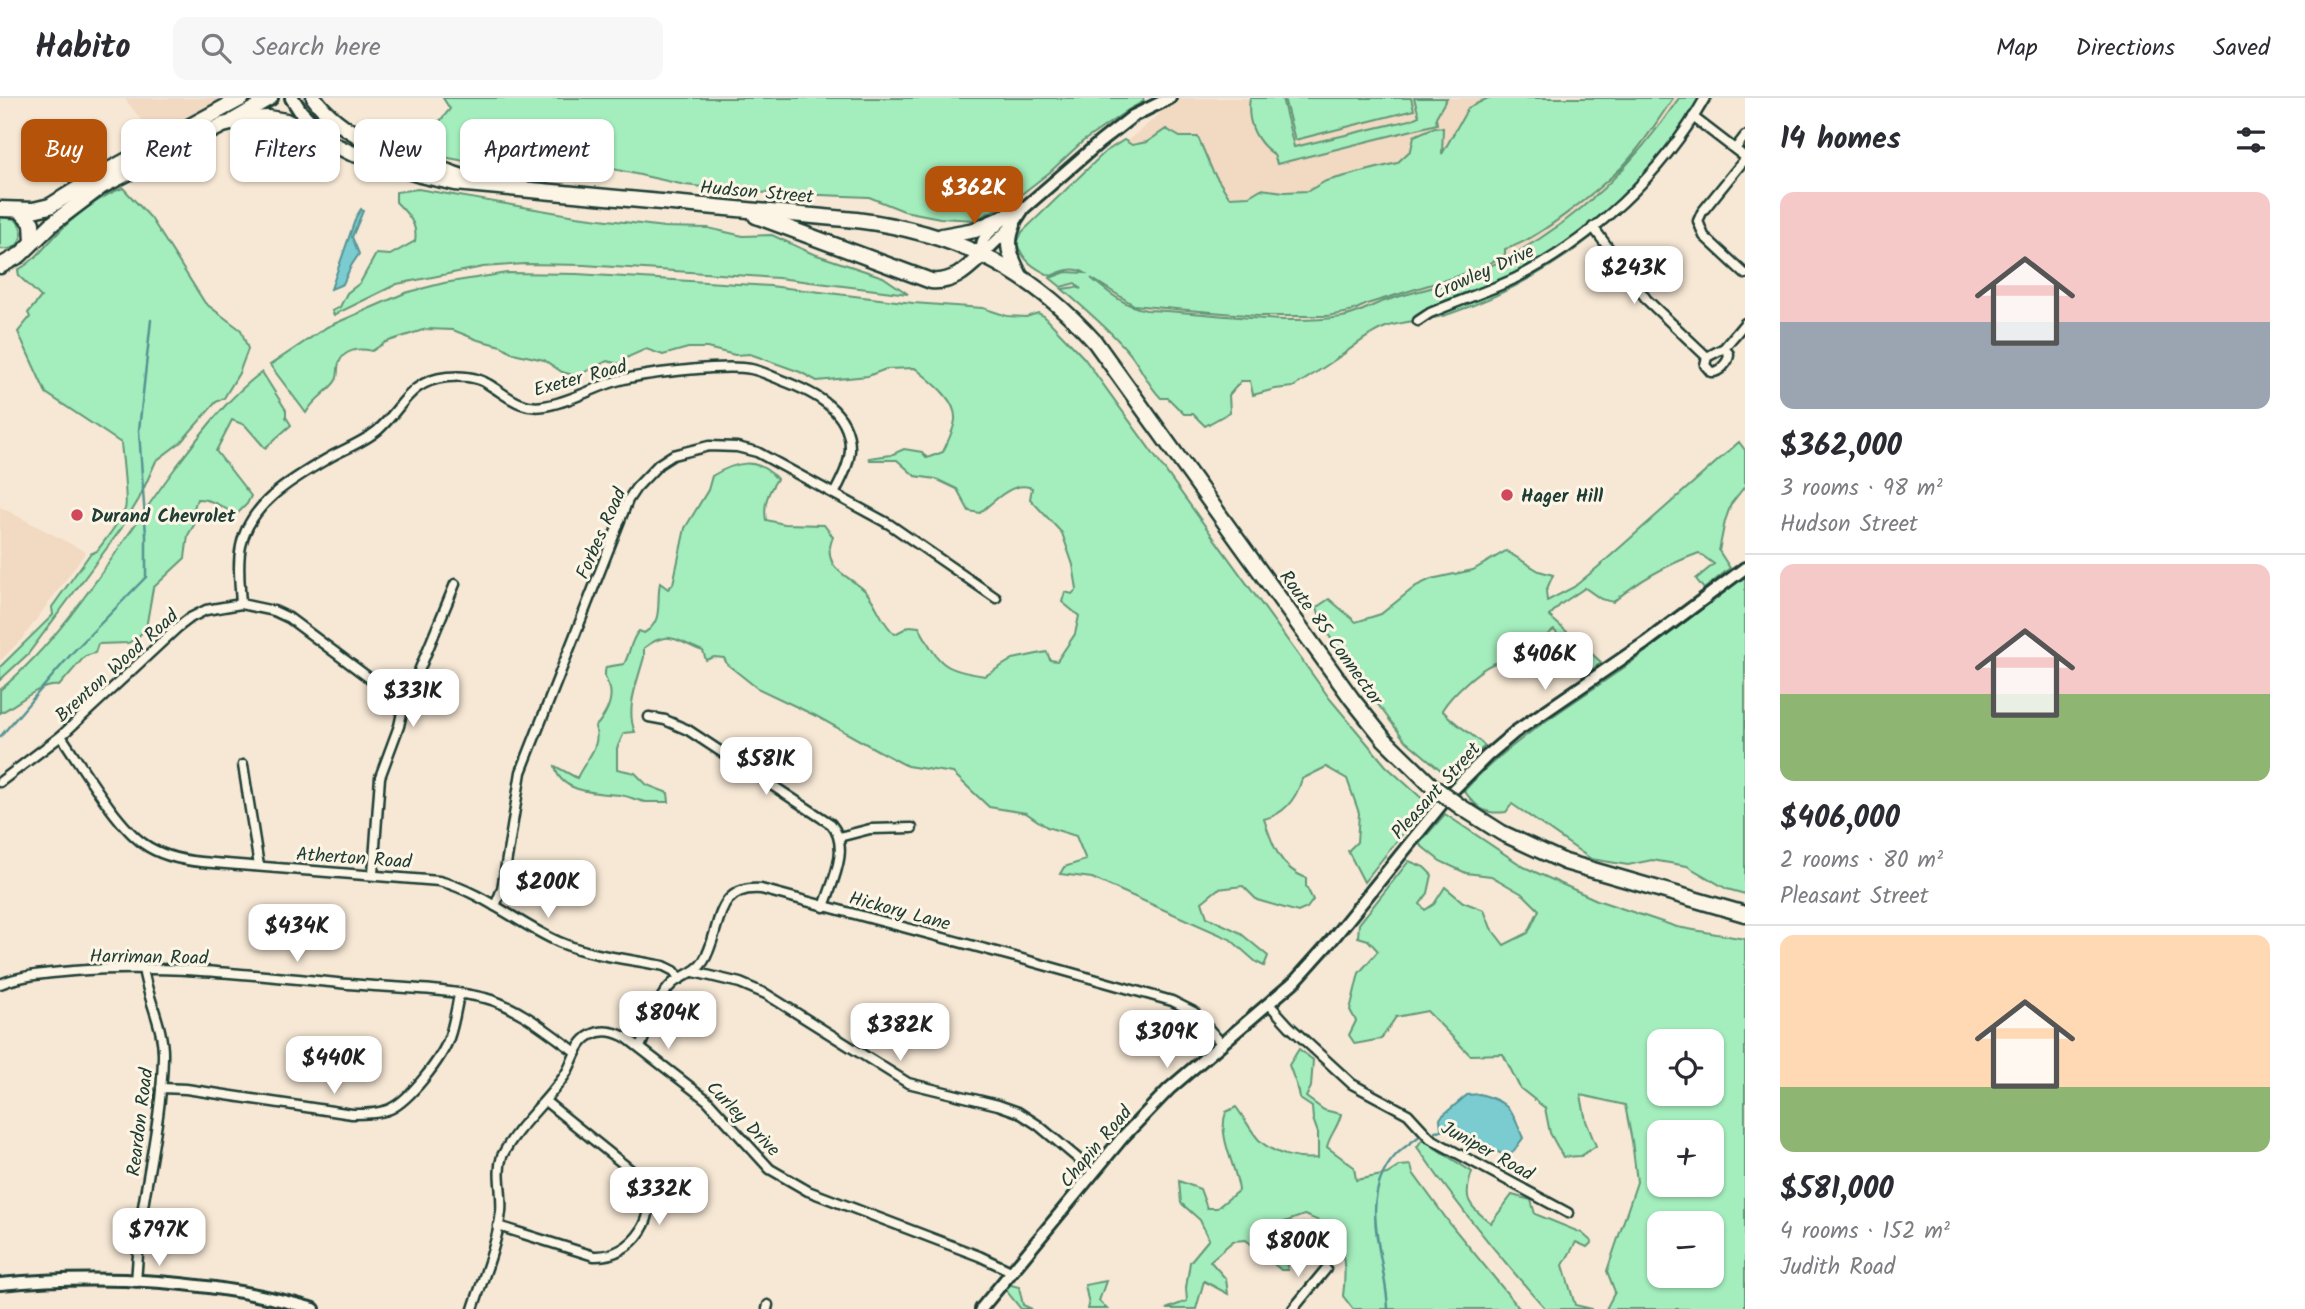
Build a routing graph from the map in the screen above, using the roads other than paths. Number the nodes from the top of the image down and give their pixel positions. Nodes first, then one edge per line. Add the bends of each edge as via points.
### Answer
1 (242, 98) edge
2 (271, 98) edge
3 (292, 98) edge
4 (314, 98) edge
5 (1170, 98) edge
6 (1705, 98) edge
7 (1693, 117) junction
8 (249, 119) edge
9 (277, 119) edge
10 (308, 119) edge
11 (230, 123) edge
12 (223, 125) junction
13 (1745, 136) edge
14 (340, 146) edge
15 (1735, 149) junction
16 (1745, 158) edge
17 (481, 184) junction
18 (714, 207) junction
19 (0, 209) edge
20 (20, 210) junction
21 (1016, 216) junction
22 (1593, 227) junction
23 (937, 236) junction
24 (33, 241) junction
25 (983, 254) junction
26 (4, 261) edge
27 (1745, 274) edge
28 (1019, 275) junction
29 (1418, 321) dead end
30 (1745, 323) edge
31 (1724, 348) junction
32 (1707, 357) junction
33 (834, 495) junction
34 (1745, 569) edge
35 (455, 584) dead end
36 (996, 598) dead end
37 (241, 604) junction
38 (404, 704) junction
39 (649, 717) dead end
40 (61, 736) junction
41 (243, 765) dead end
42 (0, 782) edge
43 (912, 828) dead end
44 (839, 837) junction
45 (1392, 865) joint
46 (259, 866) junction
47 (373, 874) junction
48 (495, 906) junction
49 (824, 906) junction
50 (1745, 914) edge
51 (143, 968) junction
52 (694, 972) junction
53 (680, 979) junction
54 (0, 984) edge
55 (459, 995) junction
56 (1269, 1004) junction
57 (1222, 1044) junction
58 (640, 1047) junction
59 (576, 1052) junction
60 (160, 1088) junction
61 (545, 1101) junction
62 (1094, 1172) junction
63 (1568, 1213) dead end
64 (498, 1226) junction
65 (1326, 1269) dead end
66 (1013, 1272) junction
67 (135, 1282) junction
68 (0, 1284) edge
69 (314, 1309) edge
70 (473, 1309) edge
71 (981, 1309) edge
72 (1293, 1309) edge

1 - 20 main road via 50,206
2 - 12 main road
3 - 10 main road, Hudson Street
4 - 17 main road, Hudson Street via 333,119 357,135
5 - 21 street via 1122,124
6 - 7 street, Crowley Drive
7 - 15 street
7 - 22 street, Crowley Drive via 1651,173
8 - 9 main road
11 - 12 main road
12 - 24 main road via 102,186
13 - 15 street
14 - 17 main road, Hudson Street via 454,184
15 - 16 street
16 - 27 street via 1698,221 1704,236
17 - 18 main road, Hudson Street
18 - 23 main road, Hudson Street via 872,222
18 - 25 main road via 784,226 931,281 959,276
19 - 20 main road
20 - 24 main road via 32,223
21 - 23 main road via 975,230
21 - 25 street
21 - 28 main road via 1008,249
22 - 29 street, Crowley Drive via 1516,277
22 - 32 street via 1647,300
23 - 25 main road, Hudson Street
24 - 26 main road via 20,255
25 - 28 main road, Route 85 Connector
28 - 50 main road, Route 85 Connector, bridge via 1065,311 1103,352 1352,699 1384,739 1432,786 1496,830 1552,857
30 - 31 street
31 - 32 street
31 - 32 street via 1728,361 1715,373 1705,365
33 - 36 street, Forbes Road via 890,524
33 - 37 street, Exeter Road via 850,449 841,418 809,392 751,369 731,367 625,379 546,406 530,407 467,376 430,379 412,391 377,430 294,479 254,516 241,544
33 - 48 street, Forbes Road via 757,453 722,446 673,455 636,488 521,772 502,889
34 - 45 street, Pleasant Street via 1515,732 1459,783
35 - 38 street
37 - 38 street, Brenton Wood Road via 289,618
37 - 40 street, Brenton Wood Road via 190,618
38 - 47 street via 380,777
39 - 44 street via 688,730 824,818
40 - 42 street, Brenton Wood Road
40 - 46 street, Atherton Road via 120,820 144,844 183,860
41 - 46 street
43 - 44 street
44 - 49 street via 839,858
45 - 56 street, Chapin Road via 1319,955
46 - 47 street, Atherton Road
47 - 48 street, Atherton Road via 439,881
48 - 53 street, Atherton Road via 561,943 664,966
49 - 52 street, Hickory Lane via 761,889 740,891 723,907 708,953
49 - 57 street, Hickory Lane via 1172,1002 1194,1012
51 - 54 street, Harriman Road via 52,973
51 - 55 street, Harriman Road
51 - 60 street, Reardon Road via 161,1037
52 - 53 street
52 - 62 street via 766,993 908,1083 1018,1112
53 - 58 street via 669,986
55 - 59 street, Harriman Road via 486,999 515,1011
55 - 60 street via 443,1051 425,1076 390,1109 352,1114
56 - 57 street, Chapin Road
56 - 63 street, Juniper Road via 1352,1084 1408,1114 1430,1138
57 - 62 street, Chapin Road via 1157,1101
58 - 59 street, Curley Drive via 603,1031 587,1037
58 - 66 street, Curley Drive via 707,1100 764,1163 786,1180
59 - 61 street, Curley Drive
60 - 67 street, Reardon Road
61 - 64 street, Curley Drive via 502,1156
61 - 64 street via 642,1179 648,1188 650,1212 632,1240 604,1257
62 - 66 street, Chapin Road
64 - 70 street, Curley Drive
65 - 72 street
66 - 71 street, Chapin Road
67 - 68 street
67 - 69 street via 242,1292

